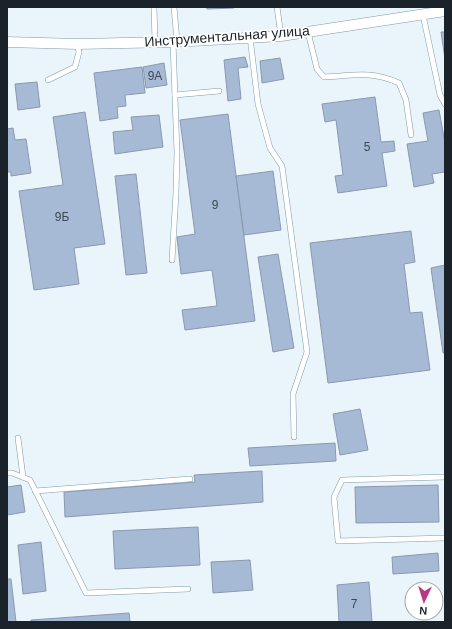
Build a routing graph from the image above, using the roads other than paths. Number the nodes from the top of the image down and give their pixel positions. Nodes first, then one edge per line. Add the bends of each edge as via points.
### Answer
1 (154, 7) edge
2 (174, 7) edge
3 (277, 7) edge
4 (445, 11) edge
5 (423, 15) junction
6 (308, 32) junction
7 (280, 36) junction
8 (250, 37) junction
9 (7, 42) edge
10 (155, 42) junction
11 (175, 42) junction
12 (77, 44) junction
13 (48, 80) dead end
14 (219, 91) dead end
15 (175, 95) junction
16 (445, 104) edge
17 (411, 135) dead end
18 (172, 260) dead end
19 (294, 437) dead end
20 (18, 438) dead end
21 (7, 473) edge
22 (445, 476) edge
23 (23, 477) junction
24 (190, 479) dead end
25 (35, 491) junction
26 (445, 538) edge
27 (188, 589) dead end

1 - 10 lane
2 - 11 lane
3 - 7 lane
4 - 5 street, Инструментальная улица
5 - 6 street, Инструментальная улица
5 - 16 lane via 440,95
6 - 7 street, Инструментальная улица
6 - 17 lane via 317,68 324,77 368,74 399,83 406,100
7 - 8 street, Инструментальная улица
8 - 11 street, Инструментальная улица
8 - 19 lane via 258,104 270,148 282,166 307,352 293,394
9 - 12 street, Инструментальная улица
10 - 11 street, Инструментальная улица
10 - 12 street, Инструментальная улица
11 - 15 lane
12 - 13 lane via 79,52 75,67
14 - 15 lane
15 - 18 lane via 176,193
20 - 23 lane
21 - 23 lane via 12,472
22 - 26 lane via 342,480 334,497 338,541
23 - 25 lane via 30,480
24 - 25 lane
25 - 27 lane via 86,594

